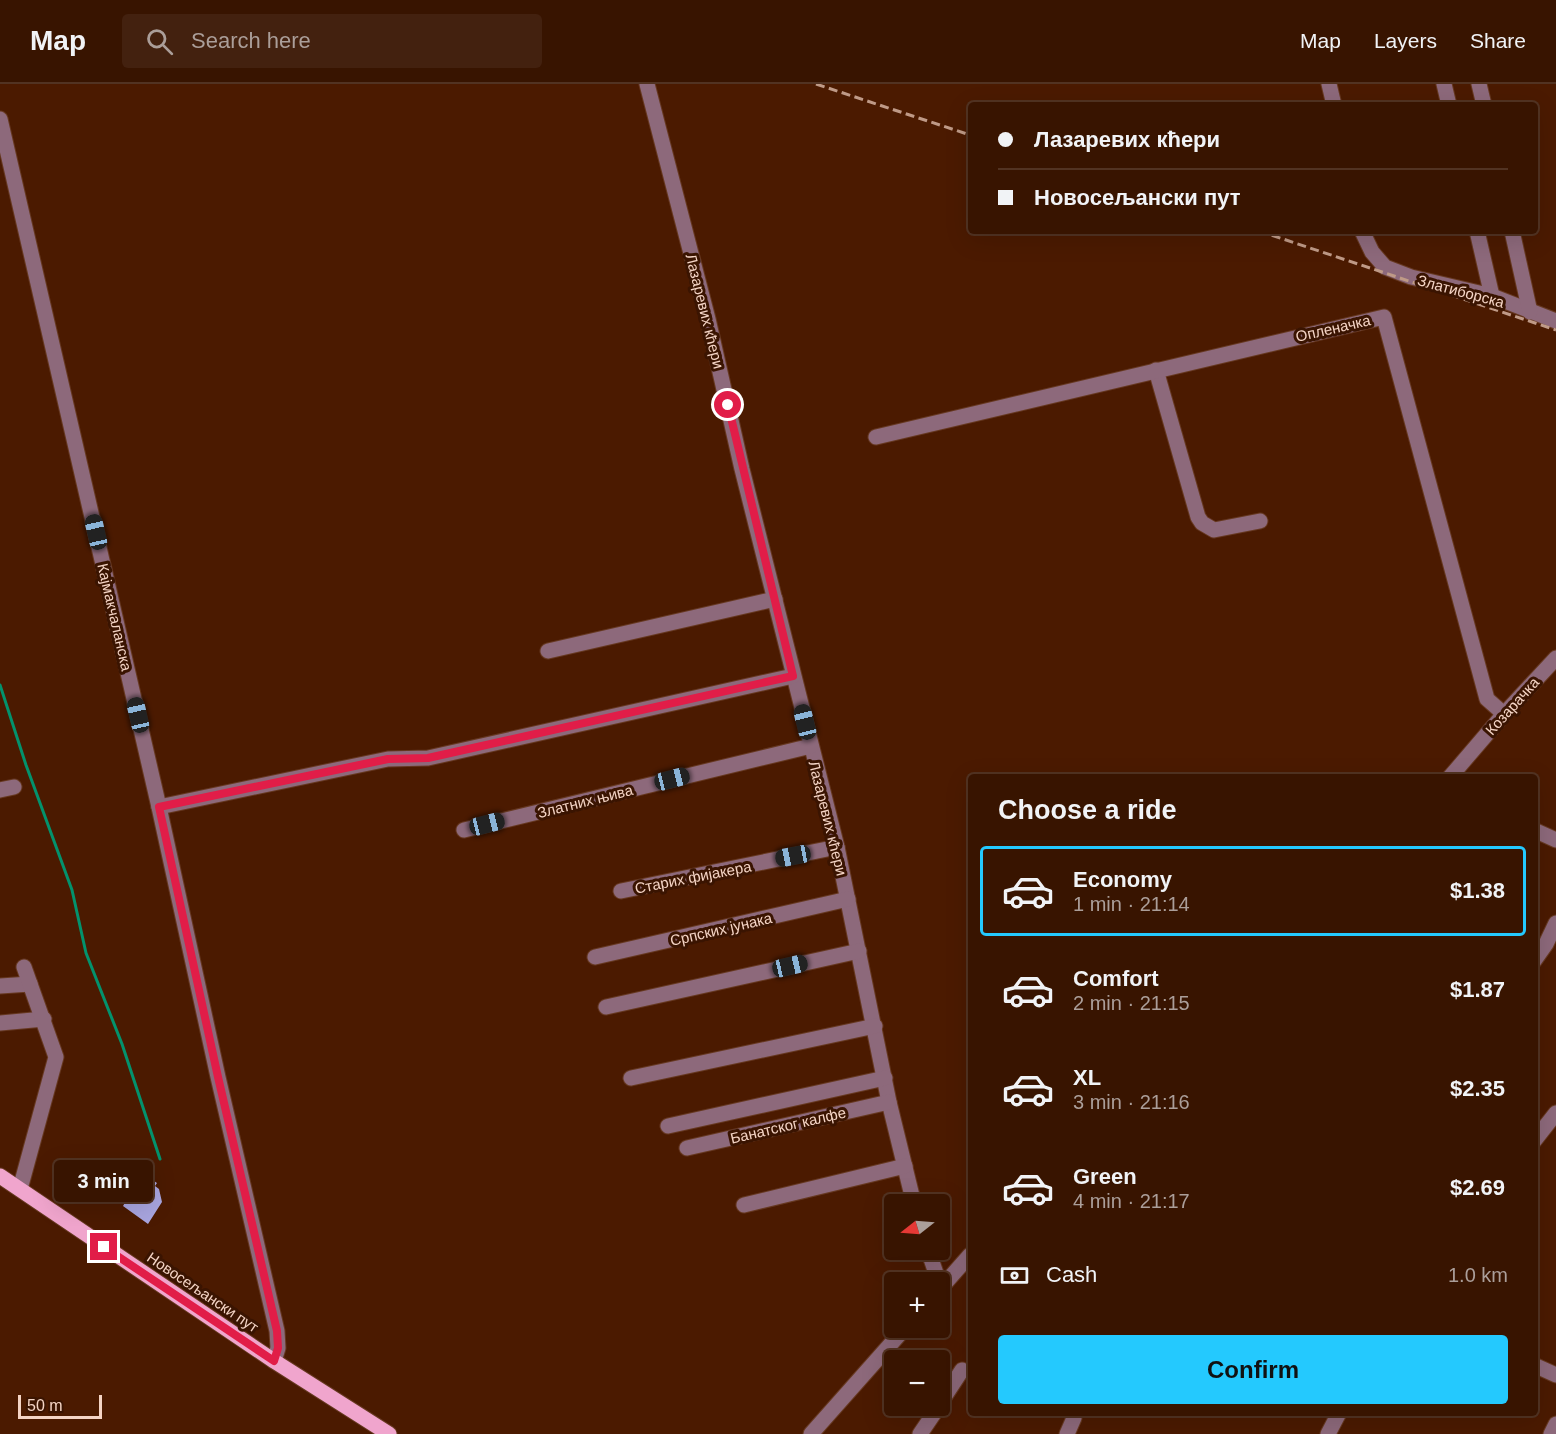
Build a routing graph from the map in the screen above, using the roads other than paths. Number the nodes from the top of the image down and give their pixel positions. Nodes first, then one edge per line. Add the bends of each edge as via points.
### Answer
1 (647, 84) edge
2 (1329, 84) edge
3 (1444, 84) edge
4 (1479, 84) edge
5 (1333, 102) edge
6 (1448, 102) edge
7 (1483, 102) edge
8 (0, 120) edge
9 (1363, 234) edge
10 (1478, 234) edge
11 (1513, 234) edge
12 (1492, 296) junction
13 (1530, 312) junction
14 (1556, 321) edge
15 (1156, 370) junction
16 (876, 437) dead end
17 (1260, 521) dead end
18 (775, 599) junction
19 (548, 651) dead end
20 (1556, 658) edge
21 (793, 676) junction
22 (1504, 714) junction
23 (811, 746) junction
24 (1469, 756) junction
25 (1453, 774) edge
26 (1468, 774) edge
27 (159, 807) junction
28 (464, 830) dead end
29 (1538, 832) edge
30 (1556, 840) edge
31 (837, 848) junction
32 (621, 891) dead end
33 (848, 898) junction
34 (1556, 923) edge
35 (859, 951) junction
36 (1538, 955) edge
37 (595, 957) dead end
38 (24, 967) dead end
39 (30, 984) junction
40 (0, 986) edge
41 (606, 1007) dead end
42 (44, 1020) junction
43 (0, 1023) edge
44 (875, 1026) junction
45 (631, 1078) dead end
46 (885, 1078) junction
47 (889, 1102) junction
48 (1556, 1113) edge
49 (668, 1126) dead end
50 (1538, 1136) edge
51 (687, 1148) dead end
52 (905, 1166) junction
53 (0, 1176) edge
54 (20, 1189) junction
55 (912, 1194) edge
56 (744, 1205) dead end
57 (968, 1257) edge
58 (950, 1275) edge
59 (896, 1338) edge
60 (274, 1361) junction
61 (1538, 1367) edge
62 (962, 1370) dead end
63 (1556, 1375) edge
64 (950, 1388) edge
65 (932, 1416) edge
66 (1337, 1416) edge
67 (1074, 1418) dead end
68 (1556, 1424) edge
69 (388, 1434) edge
70 (811, 1434) edge
71 (920, 1434) edge
72 (1067, 1434) edge
73 (1328, 1434) edge
74 (1551, 1434) edge

1 - 18 street, Лазаревих кћери
2 - 5 street
3 - 6 street
4 - 7 street
8 - 27 street, Кајмакчаланска
9 - 12 street, Златиборска via 1385,267
10 - 12 street
11 - 13 street
12 - 13 street, Златиборска
13 - 14 street, Златиборска
15 - 16 street, Опленачка
15 - 17 street via 1202,523 1214,530
15 - 22 street, Опленачка via 1384,317 1487,699
18 - 19 street
18 - 21 street, Лазаревих кћери
20 - 22 street, Козарачка
21 - 23 street, Лазаревих кћери
21 - 27 street via 428,758 388,759
22 - 24 street, Козарачка
23 - 28 street, Златних њива
23 - 31 street, Лазаревих кћери
24 - 25 street, Козарачка
24 - 26 street
27 - 60 street, Кајмакчаланска via 277,1331
29 - 30 street
31 - 32 street, Старих фијакера
31 - 33 street, Лазаревих кћери
33 - 35 street, Лазаревих кћери
33 - 37 street, Српских јунака
34 - 36 street
35 - 41 street
35 - 44 street, Лазаревих кћери
38 - 39 street
39 - 40 street
39 - 42 street
42 - 43 street
42 - 54 street via 55,1061
44 - 45 street
44 - 46 street, Лазаревих кћери
46 - 47 street, Лазаревих кћери
46 - 49 street
47 - 51 street, Банатског калфе
47 - 52 street, Лазаревих кћери
48 - 50 street
52 - 55 street, Лазаревих кћери
52 - 56 street
53 - 54 main road, Новосељански пут
54 - 60 main road, Новосељански пут
57 - 58 street
59 - 70 street
60 - 69 main road, Новосељански пут
61 - 63 street
62 - 64 street
65 - 71 street
66 - 73 street
67 - 72 street
68 - 74 street

